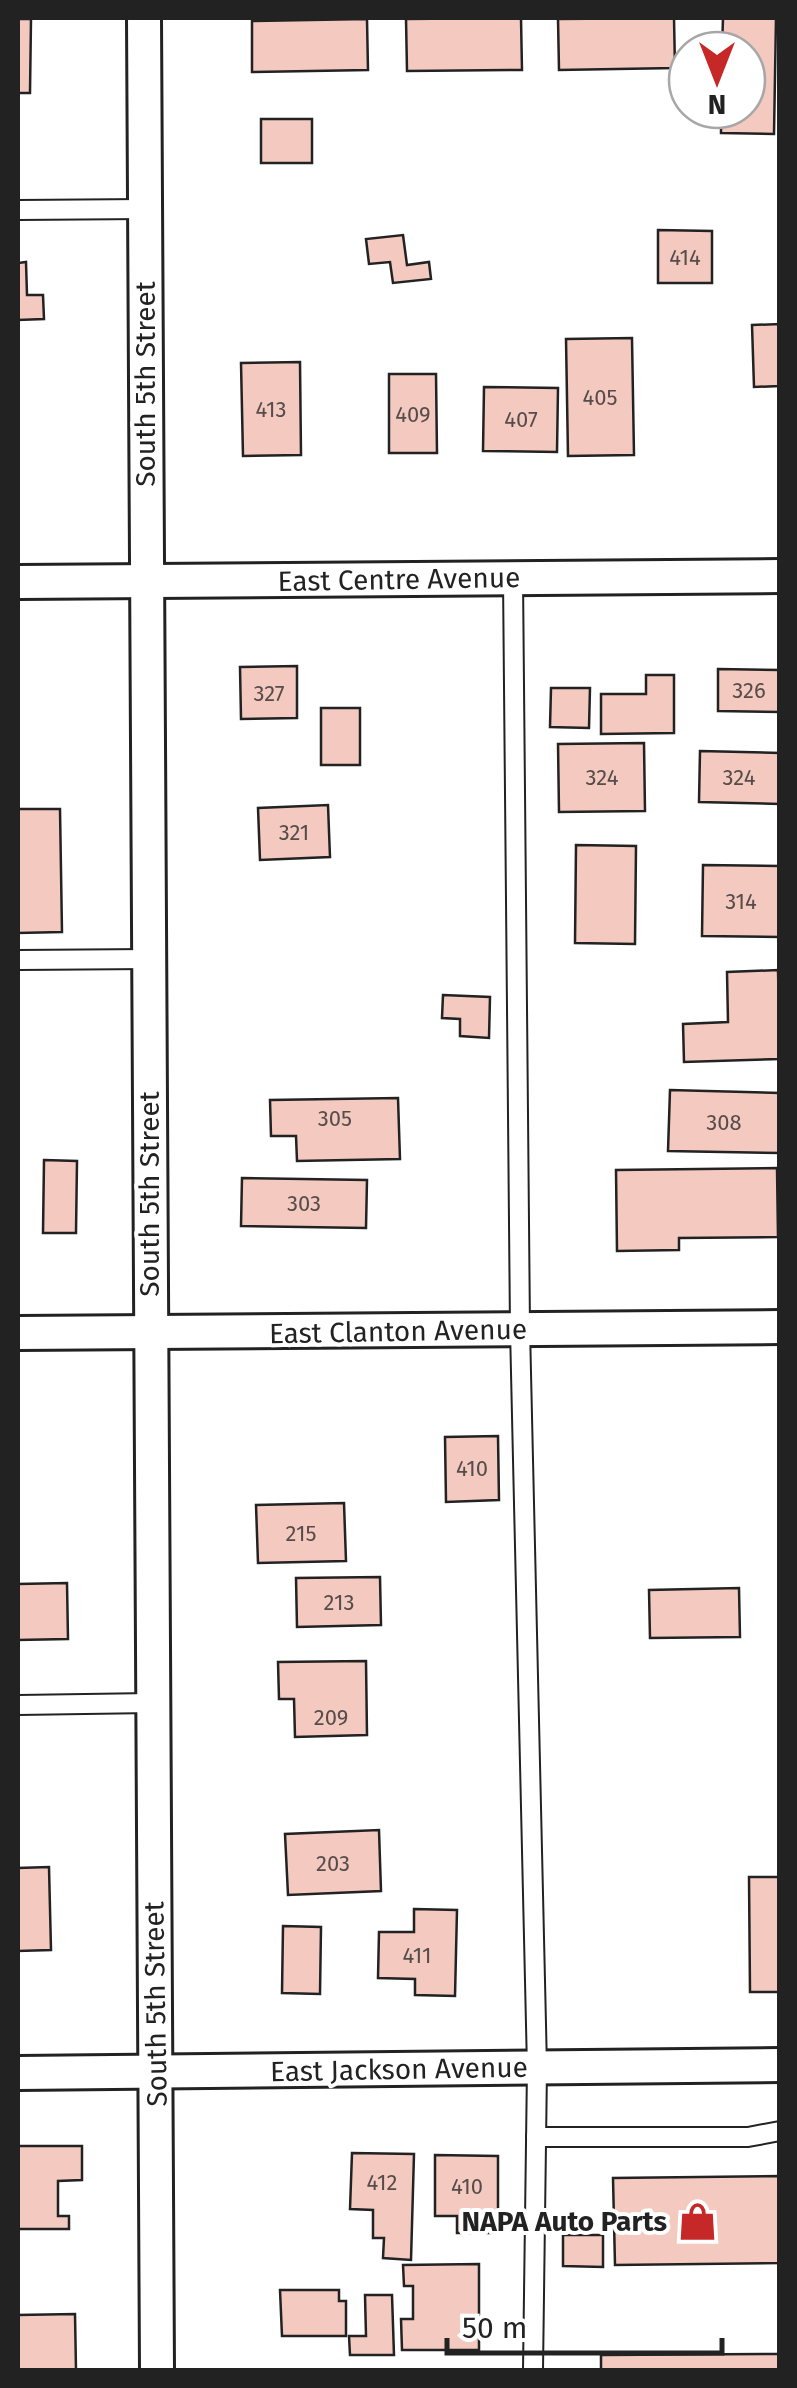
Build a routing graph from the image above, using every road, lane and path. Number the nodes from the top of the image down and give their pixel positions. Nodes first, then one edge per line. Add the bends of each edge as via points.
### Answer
1 (144, 18) edge
2 (144, 209) junction
3 (18, 210) edge
4 (780, 576) edge
5 (513, 578) junction
6 (18, 582) edge
7 (145, 582) junction
8 (149, 959) junction
9 (18, 960) edge
10 (780, 1327) edge
11 (520, 1329) junction
12 (18, 1333) edge
13 (150, 1334) junction
14 (152, 1704) junction
15 (18, 1705) edge
16 (780, 2065) edge
17 (537, 2068) junction
18 (18, 2072) edge
19 (155, 2072) junction
20 (780, 2130) edge
21 (536, 2137) junction
22 (156, 2370) edge
23 (534, 2370) edge

1 - 2 street, South 5th Street
2 - 3 lane
2 - 7 street, South 5th Street
4 - 5 street, East Centre Avenue
5 - 7 street, East Centre Avenue
5 - 11 lane
6 - 7 street, East Centre Avenue
7 - 8 street, South 5th Street
8 - 9 lane
8 - 13 street, South 5th Street
10 - 11 street, East Clanton Avenue
11 - 13 street, East Clanton Avenue
11 - 17 lane
12 - 13 street, East Clanton Avenue
13 - 14 street, South 5th Street
14 - 15 lane
14 - 19 street, South 5th Street
16 - 17 street, East Jackson Avenue
17 - 19 street, East Jackson Avenue
17 - 21 lane
18 - 19 street, East Jackson Avenue
19 - 22 street, South 5th Street
20 - 21 lane via 748,2137
21 - 23 lane

